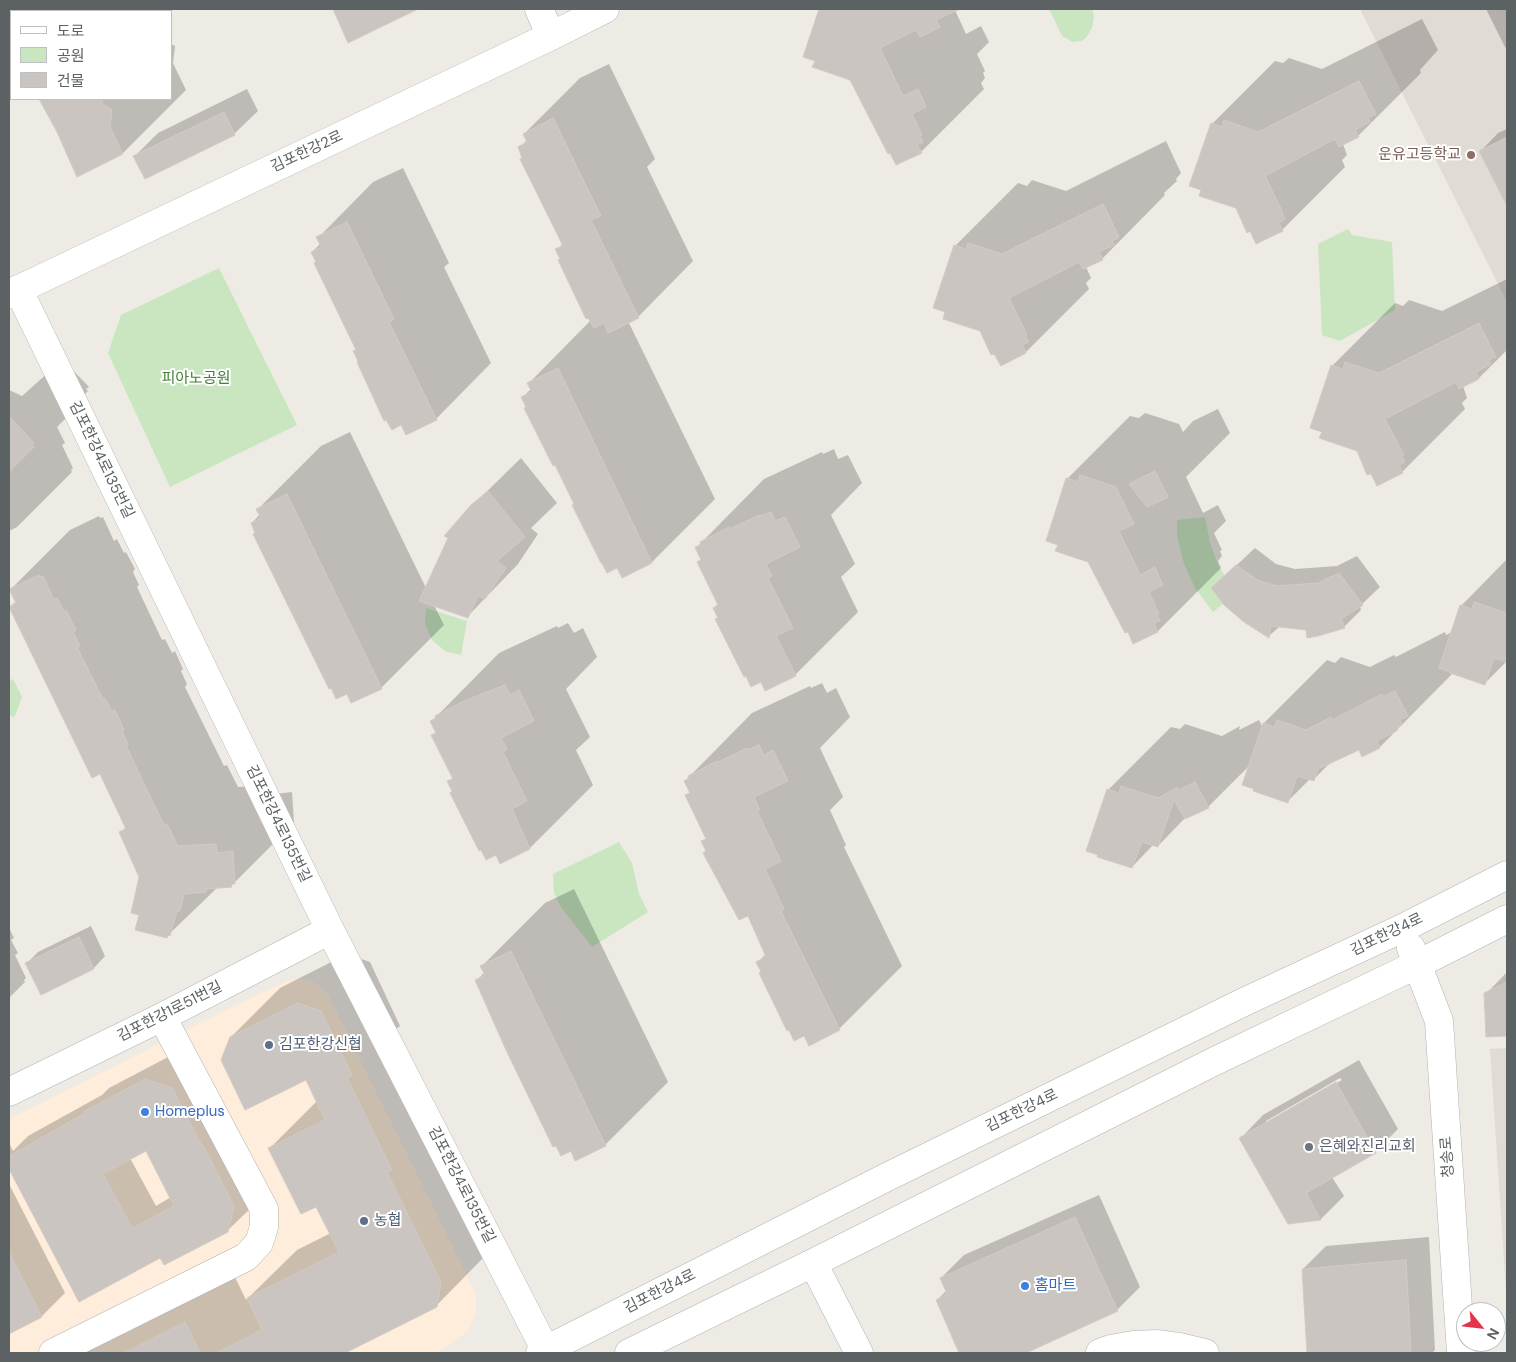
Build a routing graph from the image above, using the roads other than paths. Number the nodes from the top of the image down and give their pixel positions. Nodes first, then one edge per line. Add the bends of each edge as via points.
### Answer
1 (539, 9) edge
2 (605, 9) edge
3 (551, 36) junction
4 (13, 292) edge
5 (1507, 875) edge
6 (1507, 919) edge
7 (1403, 928) junction
8 (330, 930) junction
9 (1418, 964) junction
10 (162, 1017) junction
11 (9, 1092) edge
12 (813, 1263) junction
13 (544, 1352) edge
14 (54, 1353) edge
15 (628, 1353) edge
16 (859, 1353) edge
17 (1100, 1353) edge
18 (1205, 1353) edge
19 (1452, 1353) edge
20 (1461, 1353) edge

1 - 3 street
2 - 3 street, 김포한강2로
3 - 4 street, 김포한강2로
4 - 8 street, 김포한강4로135번길
5 - 7 street, 김포한강4로
6 - 9 street
7 - 9 street, 청송로
7 - 13 street, 김포한강4로 via 887,1177
8 - 10 street, 김포한강1로51번길
8 - 13 street, 김포한강4로135번길
9 - 12 street via 1215,1061
9 - 19 street, 청송로
9 - 20 street, 청송로 via 1439,1022
10 - 11 street, 김포한강1로51번길
10 - 14 street via 264,1209 264,1227 259,1243 246,1257
12 - 15 street
12 - 16 street
17 - 18 street via 1133,1344 1158,1344

